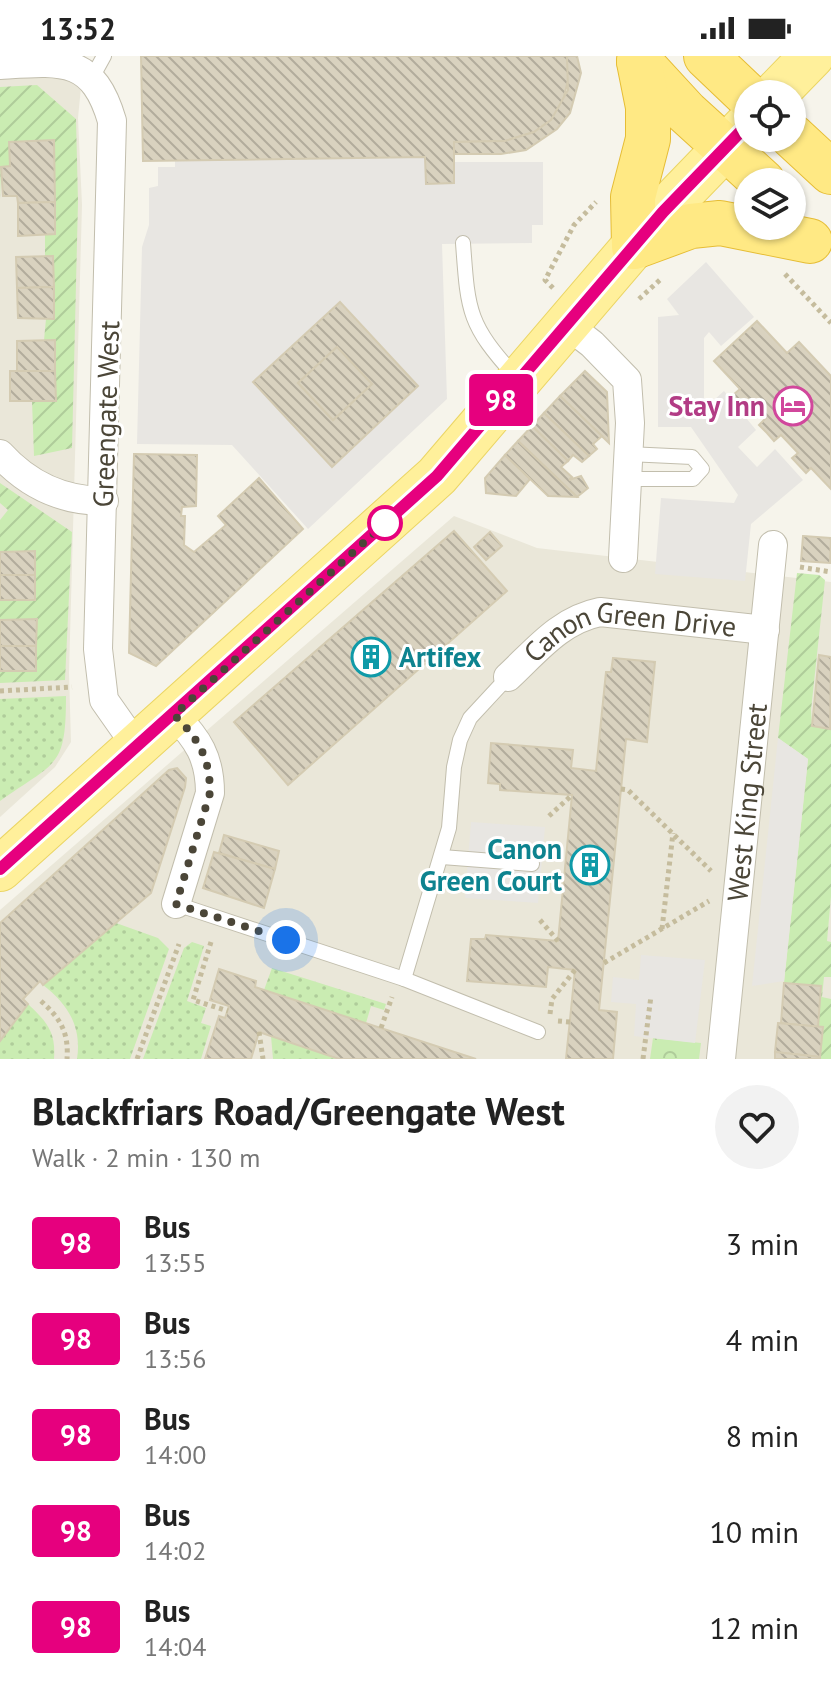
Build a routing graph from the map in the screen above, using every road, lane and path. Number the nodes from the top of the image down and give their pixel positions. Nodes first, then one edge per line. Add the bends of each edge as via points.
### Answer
1 (706, 56) edge
2 (812, 56) edge
3 (637, 59) edge
4 (0, 65) edge
5 (99, 66) edge
6 (789, 80) edge
7 (734, 83) edge
8 (734, 135) edge
9 (734, 140) edge
10 (806, 149) edge
11 (831, 172) edge
12 (463, 243) dead end
13 (804, 248) edge
14 (651, 259) junction
15 (640, 301) dead end
16 (831, 323) edge
17 (566, 324) junction
18 (518, 379) junction
19 (0, 454) edge
20 (104, 501) junction
21 (782, 556) joint
22 (623, 558) dead end
23 (831, 572) edge
24 (765, 630) junction
25 (508, 677) joint
26 (72, 687) dead end
27 (0, 691) edge
28 (174, 715) junction
29 (137, 747) junction
30 (621, 789) dead end
31 (572, 795) dead end
32 (549, 816) dead end
33 (673, 833) junction
34 (442, 857) junction
35 (532, 864) dead end
36 (0, 869) edge
37 (714, 873) dead end
38 (711, 900) dead end
39 (176, 904) joint
40 (540, 920) dead end
41 (662, 930) junction
42 (558, 941) dead end
43 (211, 942) dead end
44 (179, 944) dead end
45 (604, 963) dead end
46 (575, 970) dead end
47 (404, 979) junction
48 (651, 996) dead end
49 (392, 997) dead end
50 (41, 1001) dead end
51 (228, 1011) dead end
52 (549, 1021) dead end
53 (381, 1028) dead end
54 (259, 1032) dead end
55 (538, 1032) dead end
56 (67, 1059) edge
57 (137, 1059) edge
58 (263, 1059) edge
59 (643, 1059) edge
60 (721, 1059) edge

1 - 7 highway
2 - 6 main road
3 - 8 highway
3 - 14 highway via 648,107 648,139 633,197
4 - 5 street
5 - 20 street, Greengate West via 112,121
9 - 14 main road via 695,177
10 - 11 highway
12 - 18 lane via 471,313 479,334
13 - 14 highway via 720,223 691,226
13 - 16 path
14 - 15 path
14 - 17 main road
17 - 18 main road
17 - 22 street via 627,380
18 - 28 main road via 437,476
19 - 20 street via 51,493
20 - 29 street, Greengate West via 101,683 112,715
21 - 23 path
21 - 24 street, West King Street
24 - 25 street, Canon Green Drive via 600,612 557,630
24 - 60 street, West King Street
25 - 34 lane via 470,718 460,740
26 - 27 path
28 - 29 main road
28 - 39 street via 198,742 210,774 210,793
29 - 36 main road
30 - 33 path
31 - 32 path
33 - 37 path
33 - 41 path
34 - 35 lane
34 - 47 lane
38 - 41 path
39 - 47 lane
40 - 42 path
41 - 45 path
43 - 51 path via 193,1000
44 - 57 path
46 - 52 path via 552,999
47 - 55 lane
48 - 59 path
49 - 53 path
50 - 56 path via 66,1033
54 - 58 path

